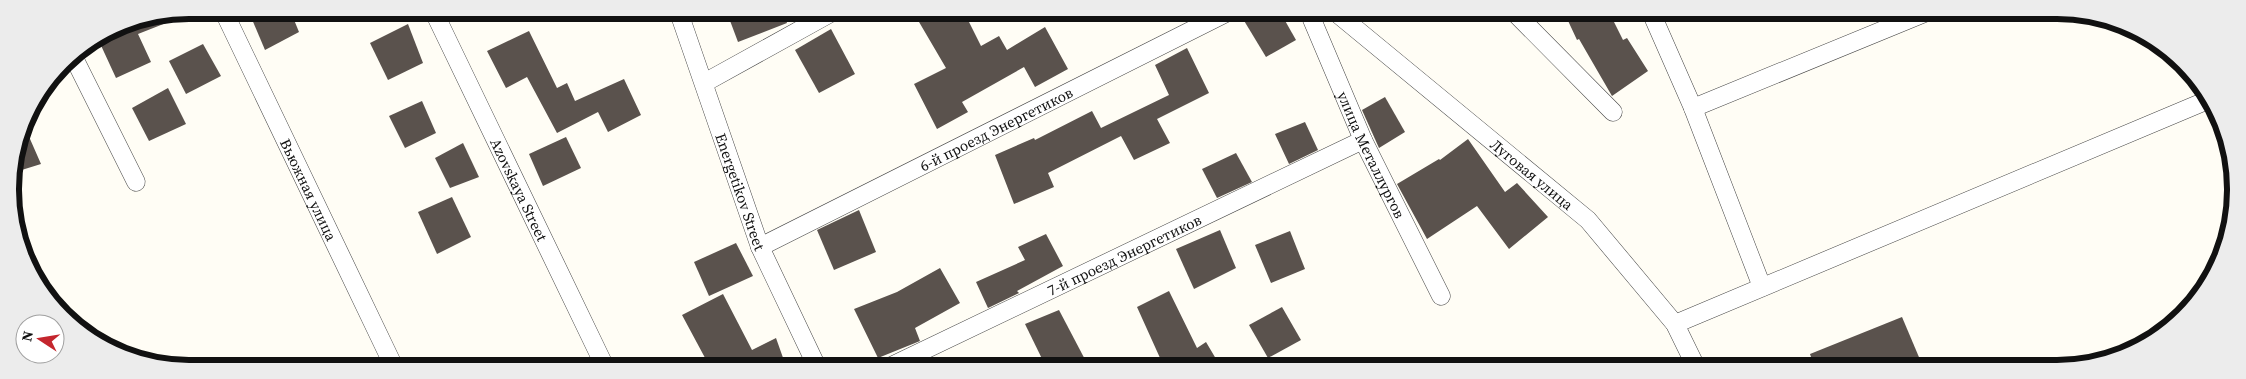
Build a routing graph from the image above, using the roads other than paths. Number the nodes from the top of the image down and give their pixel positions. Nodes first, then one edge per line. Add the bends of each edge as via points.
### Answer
1 (226, 19) edge
2 (437, 19) edge
3 (681, 19) edge
4 (820, 19) edge
5 (1214, 19) edge
6 (1312, 19) edge
7 (1344, 19) edge
8 (1521, 19) edge
9 (1654, 19) edge
10 (1910, 19) edge
11 (76, 62) edge
12 (704, 83) junction
13 (2203, 102) edge
14 (1693, 108) junction
15 (1612, 112) dead end
16 (1363, 140) junction
17 (136, 182) dead end
18 (760, 247) junction
19 (1762, 287) junction
20 (1441, 296) dead end
21 (1675, 324) junction
22 (392, 360) edge
23 (602, 360) edge
24 (814, 360) edge
25 (905, 360) edge
26 (1692, 360) edge

1 - 22 street, Вьюжная улица
2 - 23 street, Azovskaya Street
3 - 12 street, Energetikov Street
4 - 12 street
5 - 18 street, 6-й проезд Энергетиков
6 - 16 street, улица Металлургов
7 - 21 street, Луговая улица via 1588,220
8 - 15 street
9 - 14 street
10 - 14 street
11 - 17 street
12 - 18 street, Energetikov Street
13 - 19 street
14 - 19 street
16 - 20 street, улица Металлургов
16 - 25 street, 7-й проезд Энергетиков
18 - 24 street, Energetikov Street
19 - 21 street
21 - 26 street, Луговая улица

